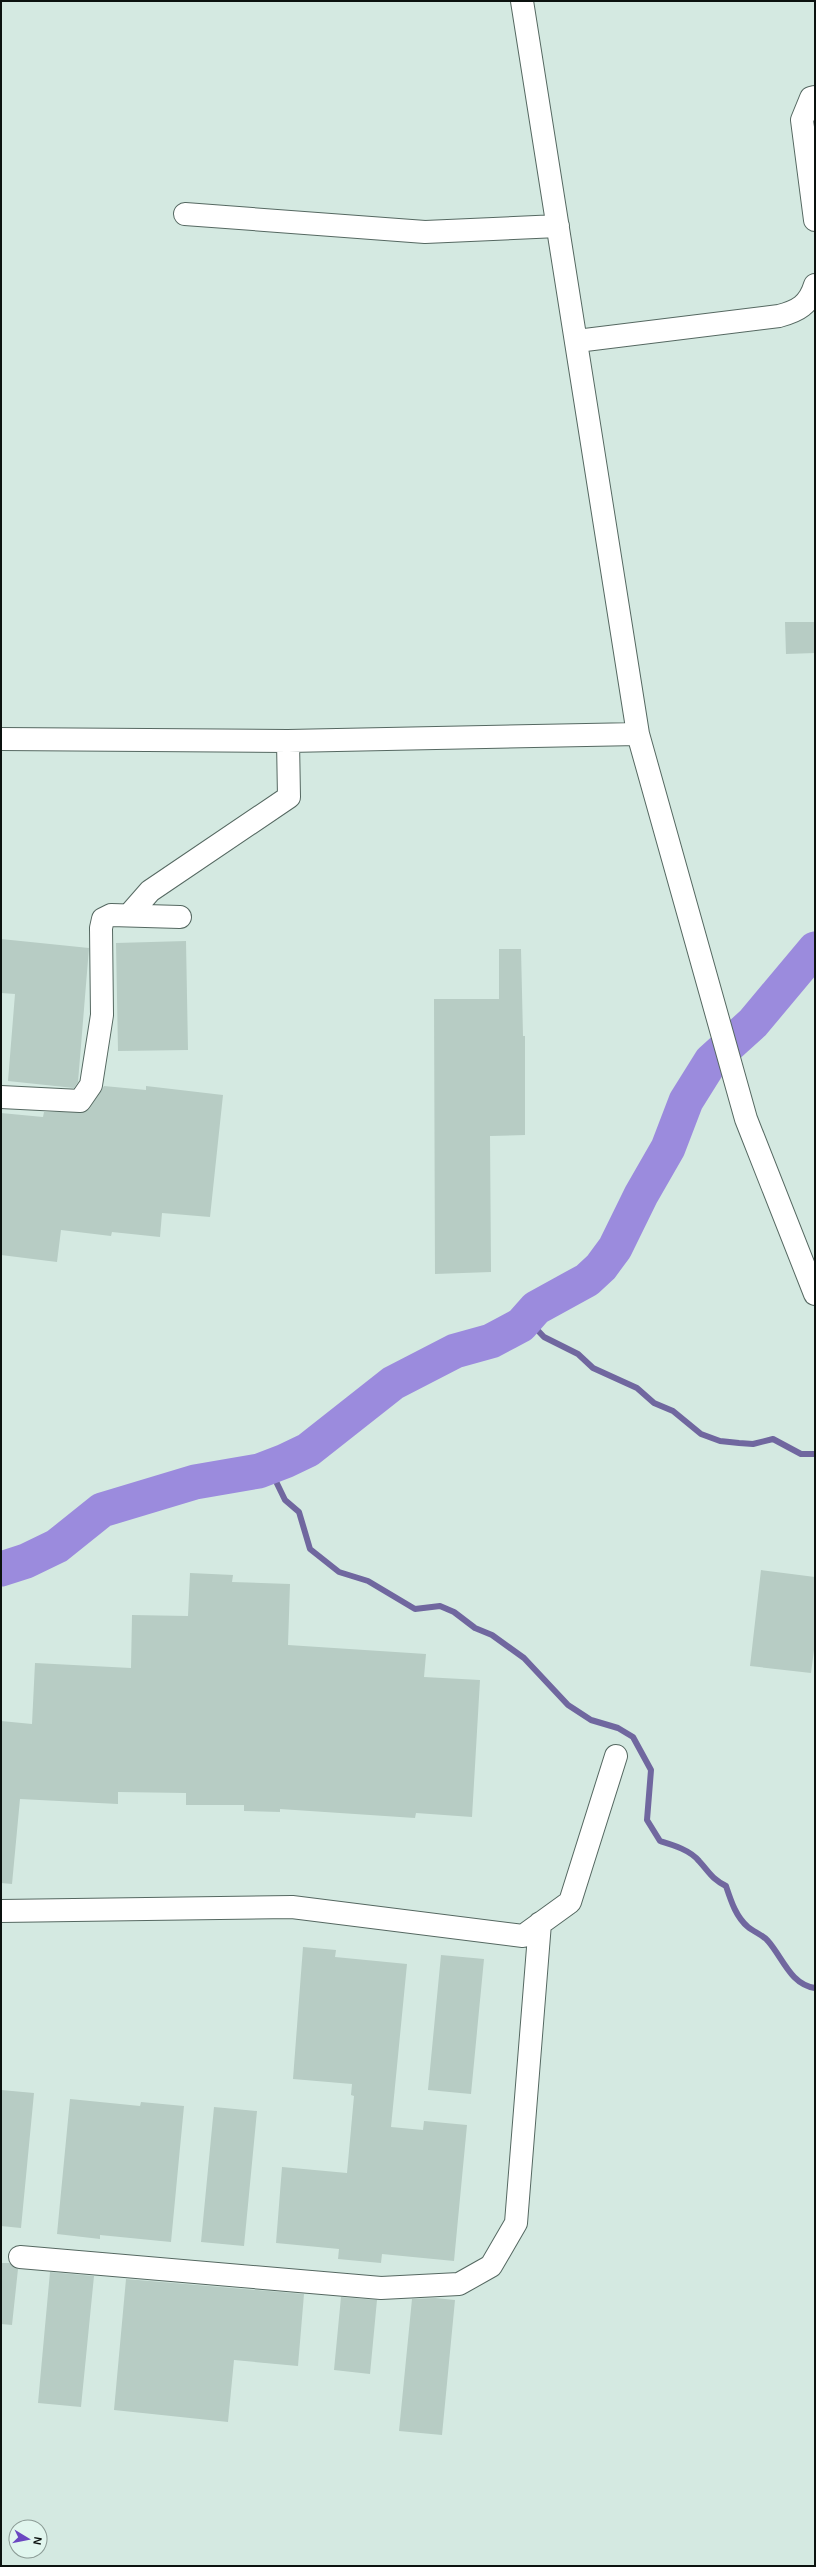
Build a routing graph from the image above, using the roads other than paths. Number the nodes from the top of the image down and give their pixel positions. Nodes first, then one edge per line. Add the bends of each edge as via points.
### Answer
1 (522, 1) edge
2 (815, 97) edge
3 (185, 214) dead end
4 (815, 220) edge
5 (558, 226) junction
6 (814, 291) edge
7 (577, 341) junction
8 (638, 734) junction
9 (1, 739) edge
10 (288, 742) junction
11 (129, 915) junction
12 (180, 917) dead end
13 (1, 1097) edge
14 (815, 1294) edge
15 (616, 1756) dead end
16 (1, 1911) edge
17 (540, 1923) junction
18 (20, 2257) dead end

1 - 5 street
2 - 4 street via 811,98 802,120
3 - 5 street via 425,232
5 - 7 street
6 - 7 street via 798,311 779,316
7 - 8 street
8 - 10 street
8 - 14 street via 719,1018 735,1084 755,1143
9 - 10 street
10 - 11 street via 289,797 150,891
11 - 12 street
11 - 13 street via 111,915 103,919 102,1015 91,1085 80,1101
15 - 17 street via 570,1902
16 - 17 street via 292,1907 523,1936
17 - 18 street via 516,2223 491,2266 459,2284 381,2288

